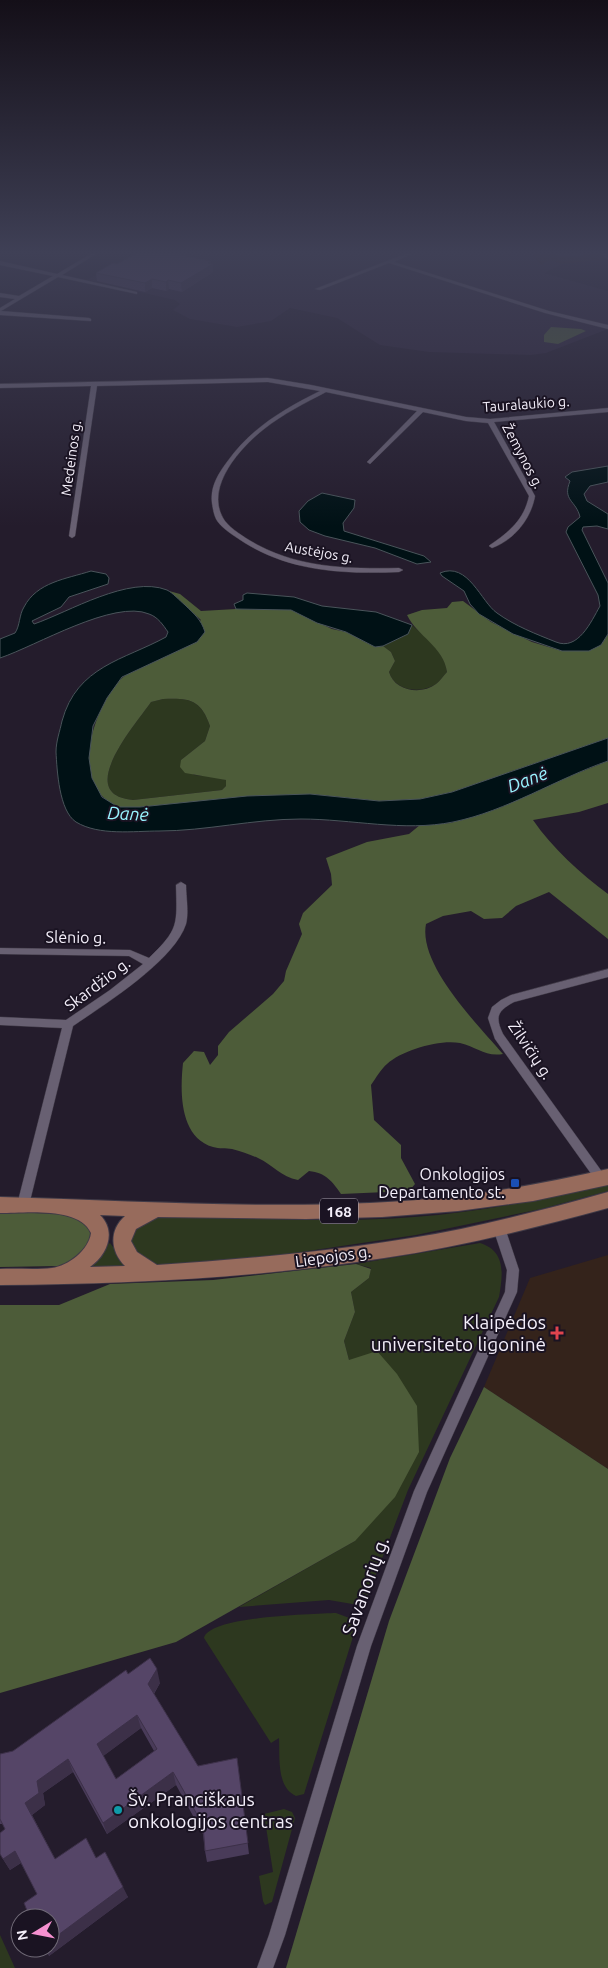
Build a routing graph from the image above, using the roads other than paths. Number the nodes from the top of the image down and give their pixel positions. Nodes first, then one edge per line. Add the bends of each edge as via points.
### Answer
1 (94, 383) junction
2 (0, 386) edge
3 (325, 390) junction
4 (421, 410) junction
5 (608, 410) edge
6 (490, 420) junction
7 (370, 462) dead end
8 (72, 536) dead end
9 (492, 546) dead end
10 (399, 570) dead end
11 (181, 885) dead end
12 (0, 951) edge
13 (149, 963) junction
14 (608, 973) edge
15 (0, 1021) edge
16 (68, 1024) junction
17 (605, 1178) edge
18 (608, 1200) edge
19 (0, 1205) edge
20 (23, 1205) junction
21 (67, 1206) junction
22 (160, 1208) junction
23 (498, 1228) junction
24 (158, 1273) junction
25 (0, 1277) edge
26 (53, 1277) junction
27 (265, 1968) edge

1 - 2 street, Tauralaukio g.
1 - 3 street, Tauralaukio g. via 246,379 288,382
1 - 8 street, Medeinos g.
3 - 4 street, Tauralaukio g.
3 - 10 street, Austėjos g. via 267,422 245,441 218,479 215,489 220,520 252,547 295,564 349,571
4 - 6 street, Tauralaukio g.
4 - 7 street
5 - 6 street, Tauralaukio g.
6 - 9 street, Žemynos g. via 532,496 528,514 521,524
11 - 13 street, Skardžio g. via 181,924 166,949
12 - 13 street, Slėnio g. via 130,953
13 - 16 street, Skardžio g.
14 - 17 street, Žilvičių g. via 511,999 498,1005 493,1014 499,1036
15 - 16 street
16 - 20 street, Skardžio g.
17 - 22 main road, 168 via 492,1200 430,1208 374,1211
18 - 23 main road, Liepojos g.
19 - 20 main road, 168
20 - 21 main road, 168
21 - 22 main road, 168
21 - 26 main road via 87,1214 98,1225 101,1238 94,1254 80,1266
22 - 24 main road via 138,1215 126,1227 122,1241 124,1253 137,1266
23 - 24 main road, Liepojos g. via 346,1255
23 - 27 street, Savanorių g. via 512,1270 511,1292 421,1491 364,1646
24 - 26 main road, Liepojos g.
25 - 26 main road, Liepojos g.

